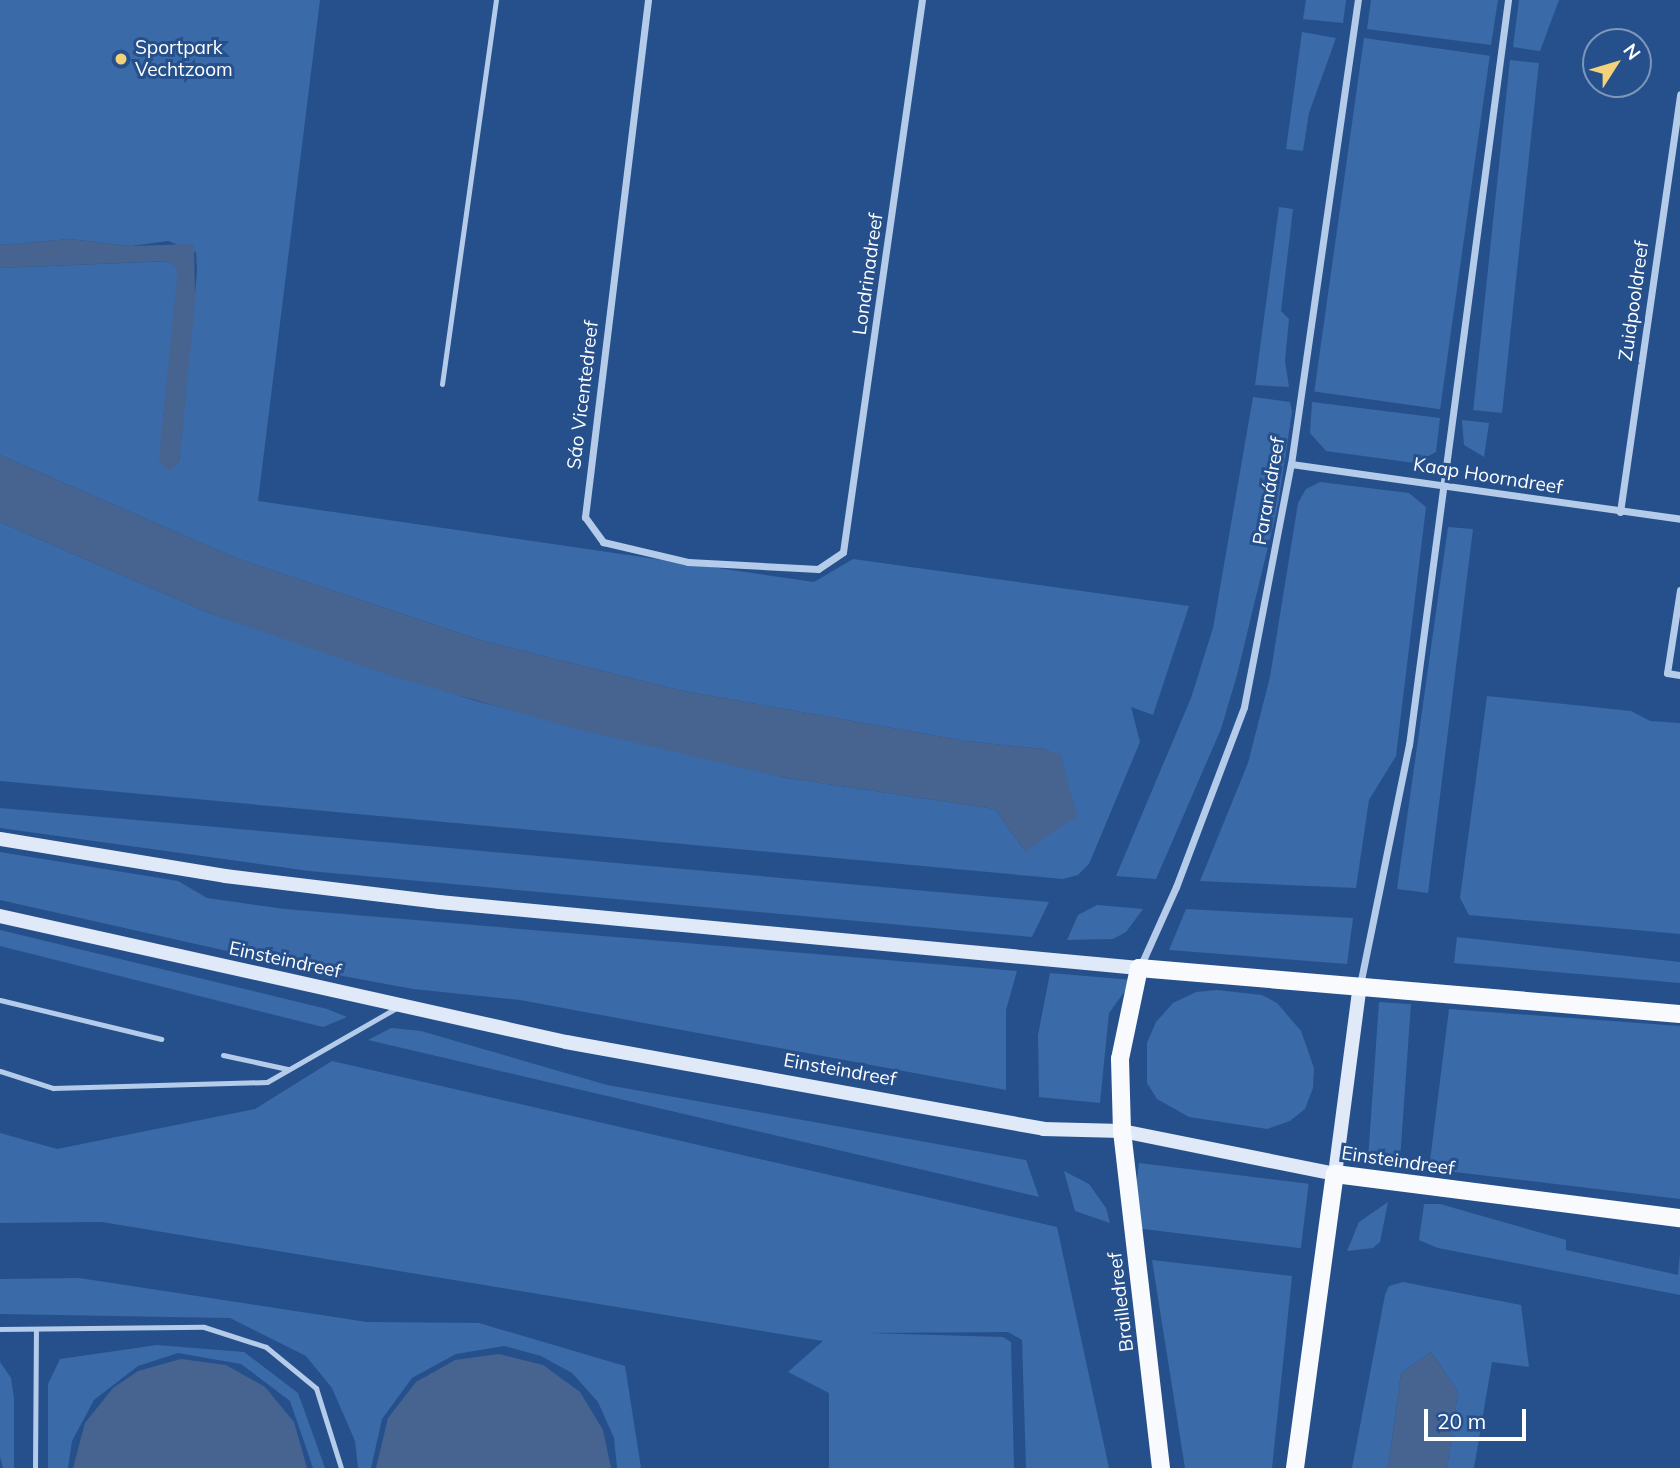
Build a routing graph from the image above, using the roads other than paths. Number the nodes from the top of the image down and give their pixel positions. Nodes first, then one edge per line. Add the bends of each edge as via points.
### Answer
1 (496, 0) edge
2 (649, 0) edge
3 (922, 0) edge
4 (1358, 0) edge
5 (1508, 0) edge
6 (1680, 94) edge
7 (442, 384) dead end
8 (1291, 464) junction
9 (1442, 484) junction
10 (1620, 512) junction
11 (1680, 519) edge
12 (843, 552) joint
13 (1680, 590) edge
14 (1680, 675) edge
15 (0, 839) edge
16 (0, 915) edge
17 (1139, 968) junction
18 (1360, 985) junction
19 (0, 1000) edge
20 (399, 1007) junction
21 (1680, 1014) edge
22 (161, 1039) dead end
23 (223, 1055) dead end
24 (289, 1069) junction
25 (0, 1071) edge
26 (1122, 1131) junction
27 (1335, 1174) junction
28 (1680, 1218) edge
29 (36, 1328) junction
30 (0, 1329) edge
31 (35, 1468) edge
32 (341, 1468) edge
33 (1161, 1468) edge
34 (1295, 1468) edge

1 - 7 lane
2 - 12 street, Sáo Vicentedreef via 585,517 603,542 688,562 818,569
3 - 12 street, Londrinadreef
4 - 8 street, Paranádreef
5 - 9 street
6 - 10 street, Zuidpooldreef
8 - 9 street, Kaap Hoorndreef
8 - 17 street, Paranádreef via 1244,707 1176,887
9 - 10 street, Kaap Hoorndreef
9 - 18 street via 1409,745
10 - 11 street, Kaap Hoorndreef
13 - 14 street via 1667,673
15 - 17 main road via 225,876 439,902
16 - 20 main road, Einsteindreef
17 - 18 main road
17 - 26 main road, Brailledreef via 1120,1059
18 - 21 main road
18 - 27 main road
19 - 22 lane
20 - 24 lane
20 - 26 main road, Einsteindreef via 1043,1129
23 - 24 lane
24 - 25 lane via 267,1082 54,1087
26 - 27 main road, Einsteindreef
26 - 33 main road, Brailledreef
27 - 28 main road, Einsteindreef
27 - 34 main road
29 - 30 lane
29 - 31 lane
29 - 32 lane via 205,1327 266,1347 316,1388

